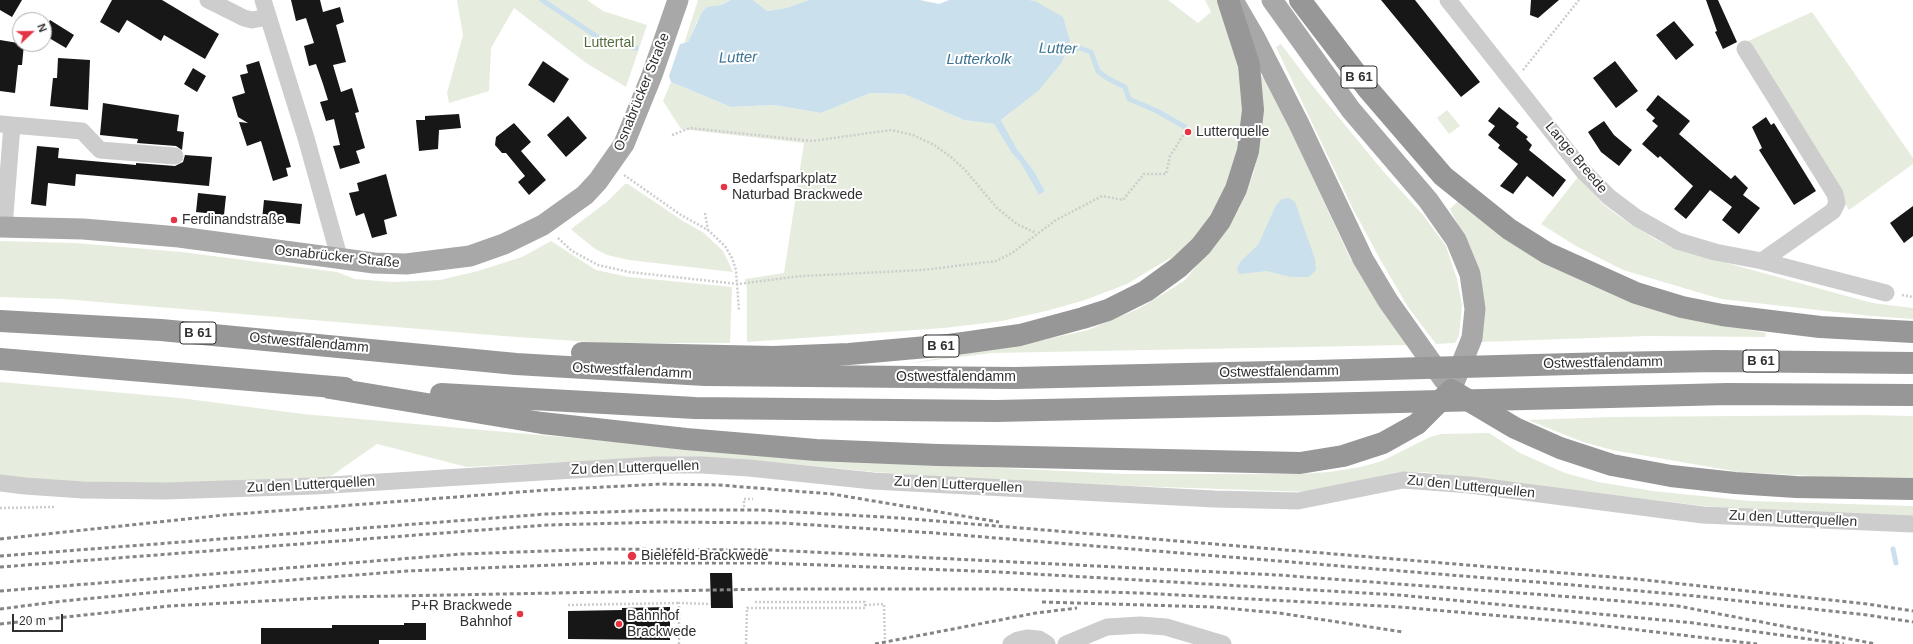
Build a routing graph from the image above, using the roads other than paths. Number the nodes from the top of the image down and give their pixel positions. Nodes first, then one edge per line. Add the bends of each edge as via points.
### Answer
1 (208, 0) edge
2 (263, 0) edge
3 (678, 0) edge
4 (1228, 0) edge
5 (1232, 0) edge
6 (1272, 0) edge
7 (1300, 0) edge
8 (1448, 0) edge
9 (268, 18) junction
10 (1745, 49) dead end
11 (6, 124) edge
12 (175, 156) dead end
13 (2, 227) edge
14 (340, 260) junction
15 (1762, 261) junction
16 (1886, 293) dead end
17 (0, 321) edge
18 (1913, 332) edge
19 (396, 351) junction
20 (0, 359) edge
21 (1913, 363) edge
22 (330, 388) junction
23 (1451, 390) junction
24 (1913, 395) edge
25 (0, 483) edge
26 (1913, 488) edge
27 (1913, 524) edge
28 (1011, 644) edge
29 (1047, 644) edge
30 (1066, 644) edge
31 (1223, 644) edge

1 - 9 street via 244,18
2 - 9 street
3 - 14 main road, Osnabrücker Straße via 624,144 611,165 585,195 543,225 504,244 470,256 406,264
4 - 19 highway, B 61 via 1250,65 1253,110 1248,151 1236,189 1220,221 1201,246 1179,267 1146,291 1108,310 1020,335 949,345 849,354 773,357 605,354 515,349
5 - 23 main road via 1299,124 1362,259 1388,301
6 - 23 main road via 1351,110 1428,200 1456,240 1470,274 1475,309 1472,338
7 - 18 highway, B 61 via 1368,89 1443,176 1509,230 1547,253 1636,293 1682,307 1722,315 1820,327
8 - 15 street, Lange Breede via 1583,171 1609,197 1637,218 1678,240 1715,252
9 - 14 street via 306,138
10 - 15 street via 1835,194 1837,203 1833,211
11 - 12 street via 82,131 100,150
11 - 13 street
13 - 14 main road, Osnabrücker Straße via 83,229 179,237
15 - 16 street, Lange Breede
17 - 19 highway, Ostwestfalendamm / B 61 via 161,330
19 - 21 highway, Ostwestfalendamm / B 61, bridge via 516,364 705,375 1015,378 1716,361
20 - 22 highway
22 - 23 highway via 542,423 816,450 1292,463 1343,456 1383,443 1417,424
22 - 24 highway, bridge via 694,408 996,412 1727,394
23 - 26 highway via 1515,428 1560,448 1612,465 1671,476 1735,483 1796,487
25 - 27 street, Zu den Lutterquellen via 83,490 164,491 315,486 655,465 702,465 873,481 1298,501 1403,480 1470,485 1704,515
28 - 29 street via 1027,638 1039,639
30 - 31 street via 1107,627 1140,625 1166,627

